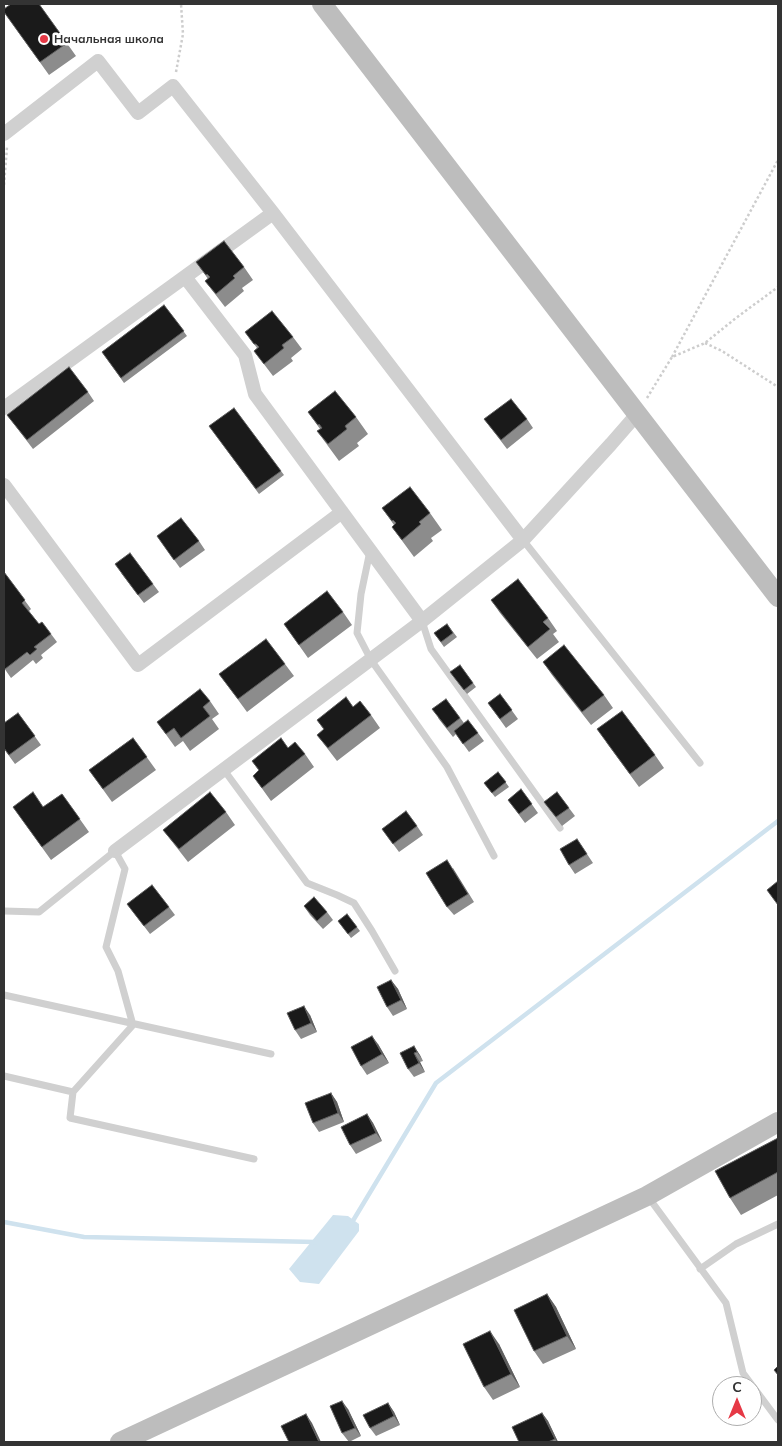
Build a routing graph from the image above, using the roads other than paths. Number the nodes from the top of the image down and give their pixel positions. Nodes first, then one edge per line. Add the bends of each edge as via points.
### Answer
1 (322, 4) edge
2 (6, 132) edge
3 (273, 212) junction
4 (185, 277) junction
5 (4, 408) edge
6 (638, 413) junction
7 (4, 485) edge
8 (342, 512) junction
9 (523, 540) junction
10 (370, 551) junction
11 (778, 597) edge
12 (422, 621) junction
13 (371, 660) junction
14 (700, 763) dead end
15 (224, 770) junction
16 (560, 828) dead end
17 (115, 851) junction
18 (494, 856) dead end
19 (4, 911) edge
20 (394, 971) dead end
21 (4, 995) edge
22 (133, 1024) junction
23 (271, 1054) dead end
24 (4, 1076) edge
25 (73, 1092) junction
26 (778, 1122) edge
27 (254, 1159) dead end
28 (647, 1196) junction
29 (778, 1224) edge
30 (700, 1269) junction
31 (778, 1420) edge
32 (120, 1442) edge

1 - 6 main road
2 - 3 street via 98,61 138,112 173,86
3 - 4 street
3 - 9 street
4 - 5 street
4 - 8 street via 245,355 256,394
6 - 9 street
6 - 11 main road
7 - 8 street via 138,665
8 - 10 street
9 - 12 street
9 - 14 lane
10 - 12 street
10 - 13 lane via 357,633
12 - 13 street
12 - 16 lane via 431,649
13 - 15 street
13 - 18 lane via 448,767
15 - 17 street
15 - 20 lane via 307,883 354,903
17 - 19 lane via 39,912
17 - 22 lane via 125,868 106,947 118,971
21 - 22 lane
22 - 23 lane
22 - 25 lane
24 - 25 lane
25 - 27 lane via 70,1118
26 - 28 main road
28 - 30 lane
28 - 32 main road
29 - 30 lane via 736,1244
30 - 31 lane via 726,1303 743,1373

